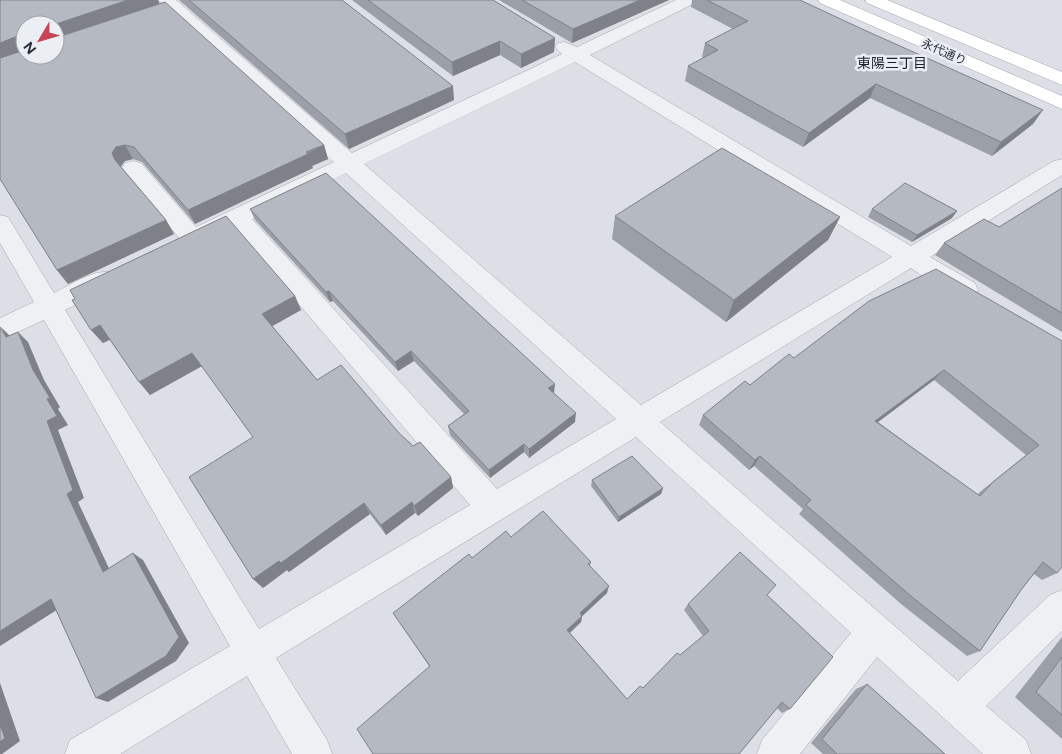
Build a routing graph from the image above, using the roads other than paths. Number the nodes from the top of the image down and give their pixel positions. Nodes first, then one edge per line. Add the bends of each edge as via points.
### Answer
1 (690, 0) edge
2 (826, 0) edge
3 (873, 0) edge
4 (165, 8) edge
5 (550, 40) edge
6 (576, 54) junction
7 (1062, 79) edge
8 (1062, 103) edge
9 (347, 164) junction
10 (1062, 166) edge
11 (133, 168) dead end
12 (237, 216) junction
13 (0, 223) edge
14 (911, 257) junction
15 (120, 272) edge
16 (986, 302) edge
17 (49, 306) junction
18 (0, 330) edge
19 (639, 420) junction
20 (492, 508) junction
21 (1062, 607) edge
22 (875, 631) junction
23 (253, 652) junction
24 (959, 706) junction
25 (84, 754) edge
26 (313, 754) edge
27 (776, 754) edge
28 (1012, 754) edge

1 - 6 street
2 - 8 main road, 永代通り
3 - 7 main road, 永代通り
4 - 9 street
5 - 6 street
6 - 9 street via 466,97
6 - 14 street
9 - 12 street
9 - 19 street
10 - 14 street
11 - 12 street via 183,242
12 - 20 street
13 - 17 street
14 - 16 street
14 - 19 street
15 - 17 street
17 - 18 street
17 - 23 street
19 - 20 street
19 - 22 street
20 - 23 street
21 - 24 street
22 - 24 street
22 - 27 street
23 - 25 street
23 - 26 street
24 - 28 street

